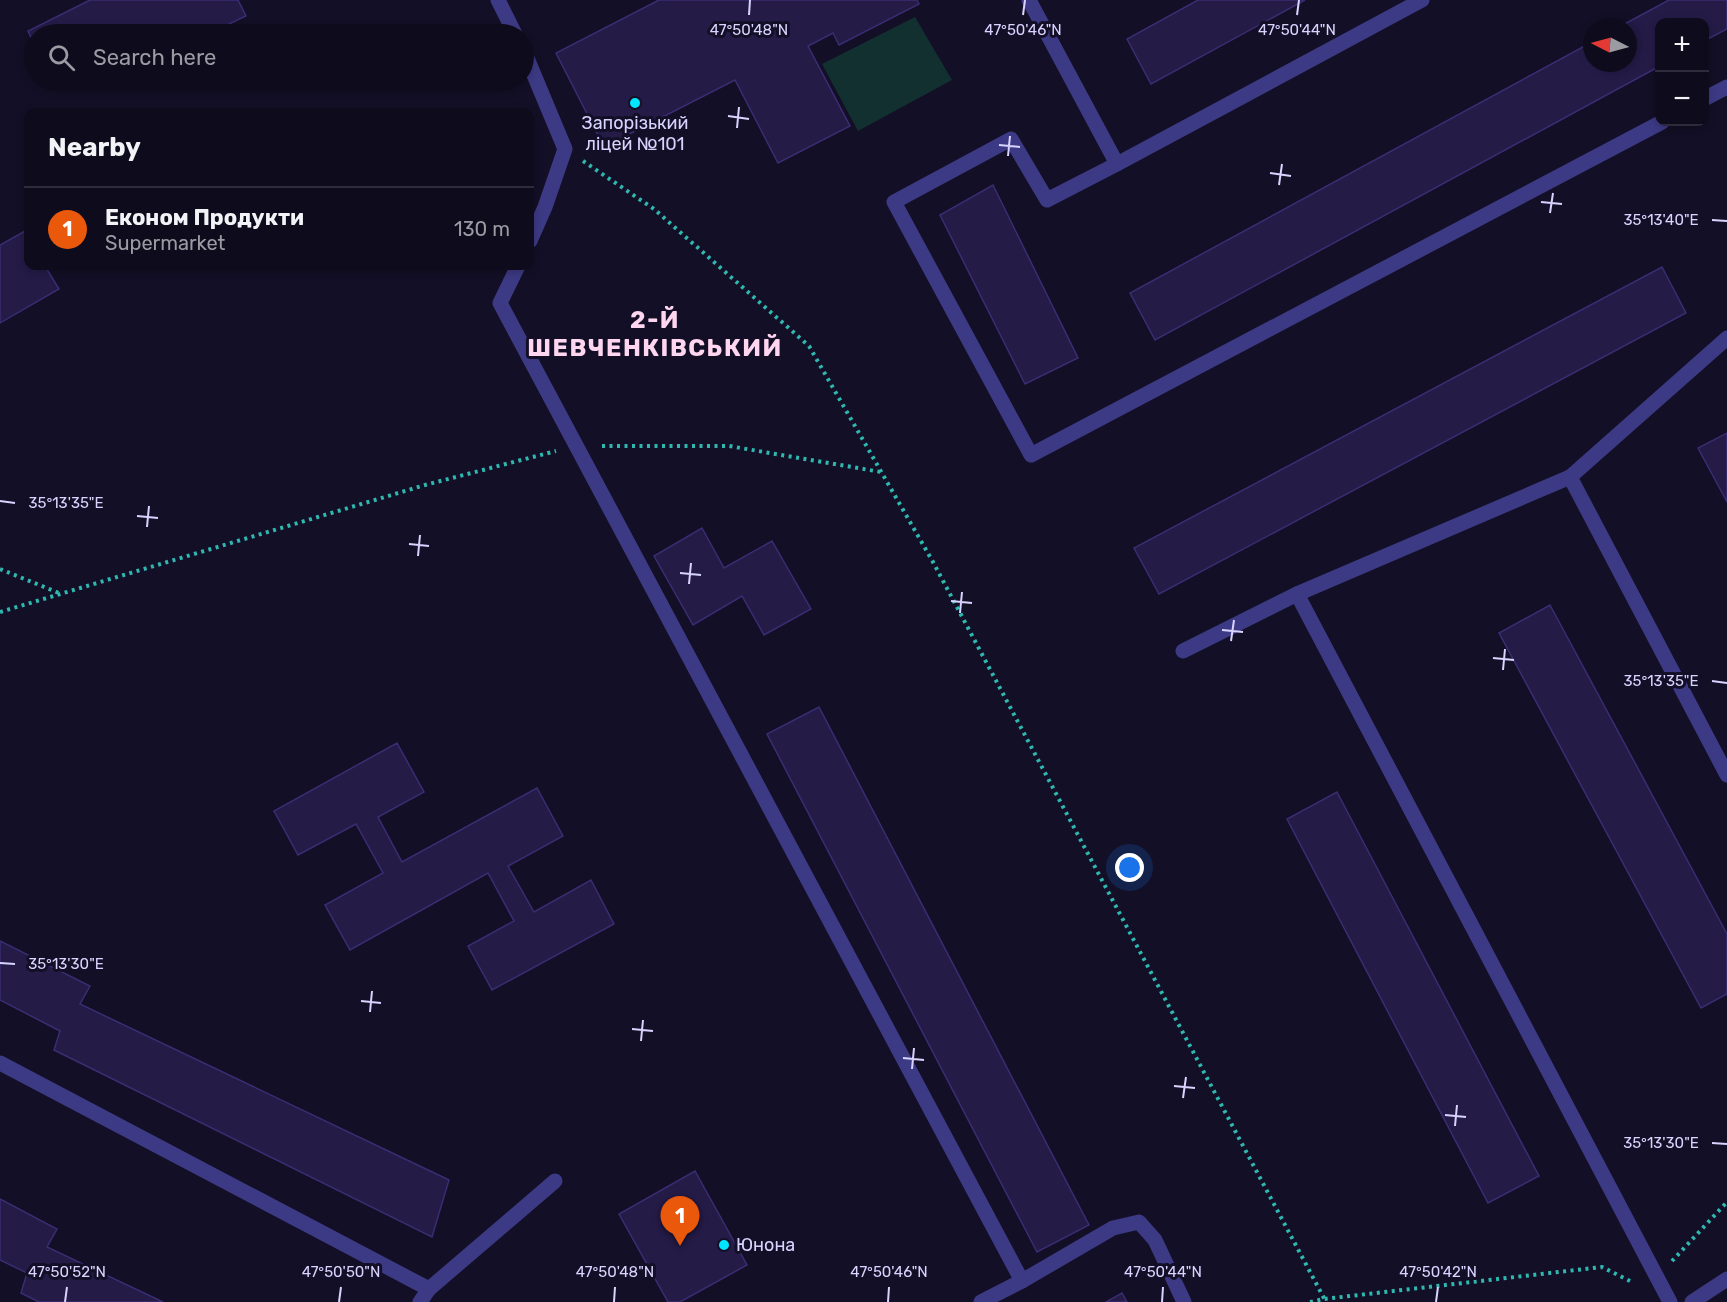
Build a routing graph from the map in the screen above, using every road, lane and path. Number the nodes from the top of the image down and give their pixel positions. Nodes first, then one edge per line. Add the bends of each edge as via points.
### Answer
1 (498, 0) edge
2 (1029, 0) edge
3 (1422, 0) edge
4 (510, 24) edge
5 (534, 75) edge
6 (1727, 87) edge
7 (1709, 96) edge
8 (1655, 126) edge
9 (565, 149) junction
10 (1117, 164) junction
11 (534, 232) edge
12 (516, 270) edge
13 (1727, 338) edge
14 (577, 446) junction
15 (881, 473) junction
16 (1570, 477) junction
17 (0, 569) edge
18 (59, 593) junction
19 (1297, 594) junction
20 (0, 612) edge
21 (1183, 651) dead end
22 (1727, 775) edge
23 (0, 1063) edge
24 (555, 1181) dead end
25 (1727, 1202) edge
26 (1657, 1278) junction
27 (1727, 1279) edge
28 (1022, 1281) junction
29 (429, 1289) junction
30 (1325, 1300) edge
31 (420, 1302) edge
32 (981, 1302) edge
33 (1184, 1302) edge
34 (1310, 1302) edge
35 (1670, 1302) edge
36 (1692, 1302) edge

1 - 4 street
2 - 10 street
3 - 10 street
5 - 9 street
6 - 7 street
8 - 10 street via 1031,455 894,201 1011,139 1047,200
9 - 11 street
9 - 15 path via 654,208 809,346
12 - 14 street via 500,303
13 - 16 street
14 - 15 path via 729,446
14 - 18 path via 425,485
14 - 28 street
15 - 30 path via 933,562
16 - 19 street
16 - 22 street
17 - 18 path
18 - 20 path
19 - 21 street
19 - 26 street
23 - 29 street
24 - 29 street
25 - 26 path
26 - 30 path via 1650,1291 1602,1267
26 - 35 street
27 - 36 street
28 - 32 street
28 - 33 street via 1113,1228 1139,1221 1155,1240
29 - 31 street
30 - 34 path

